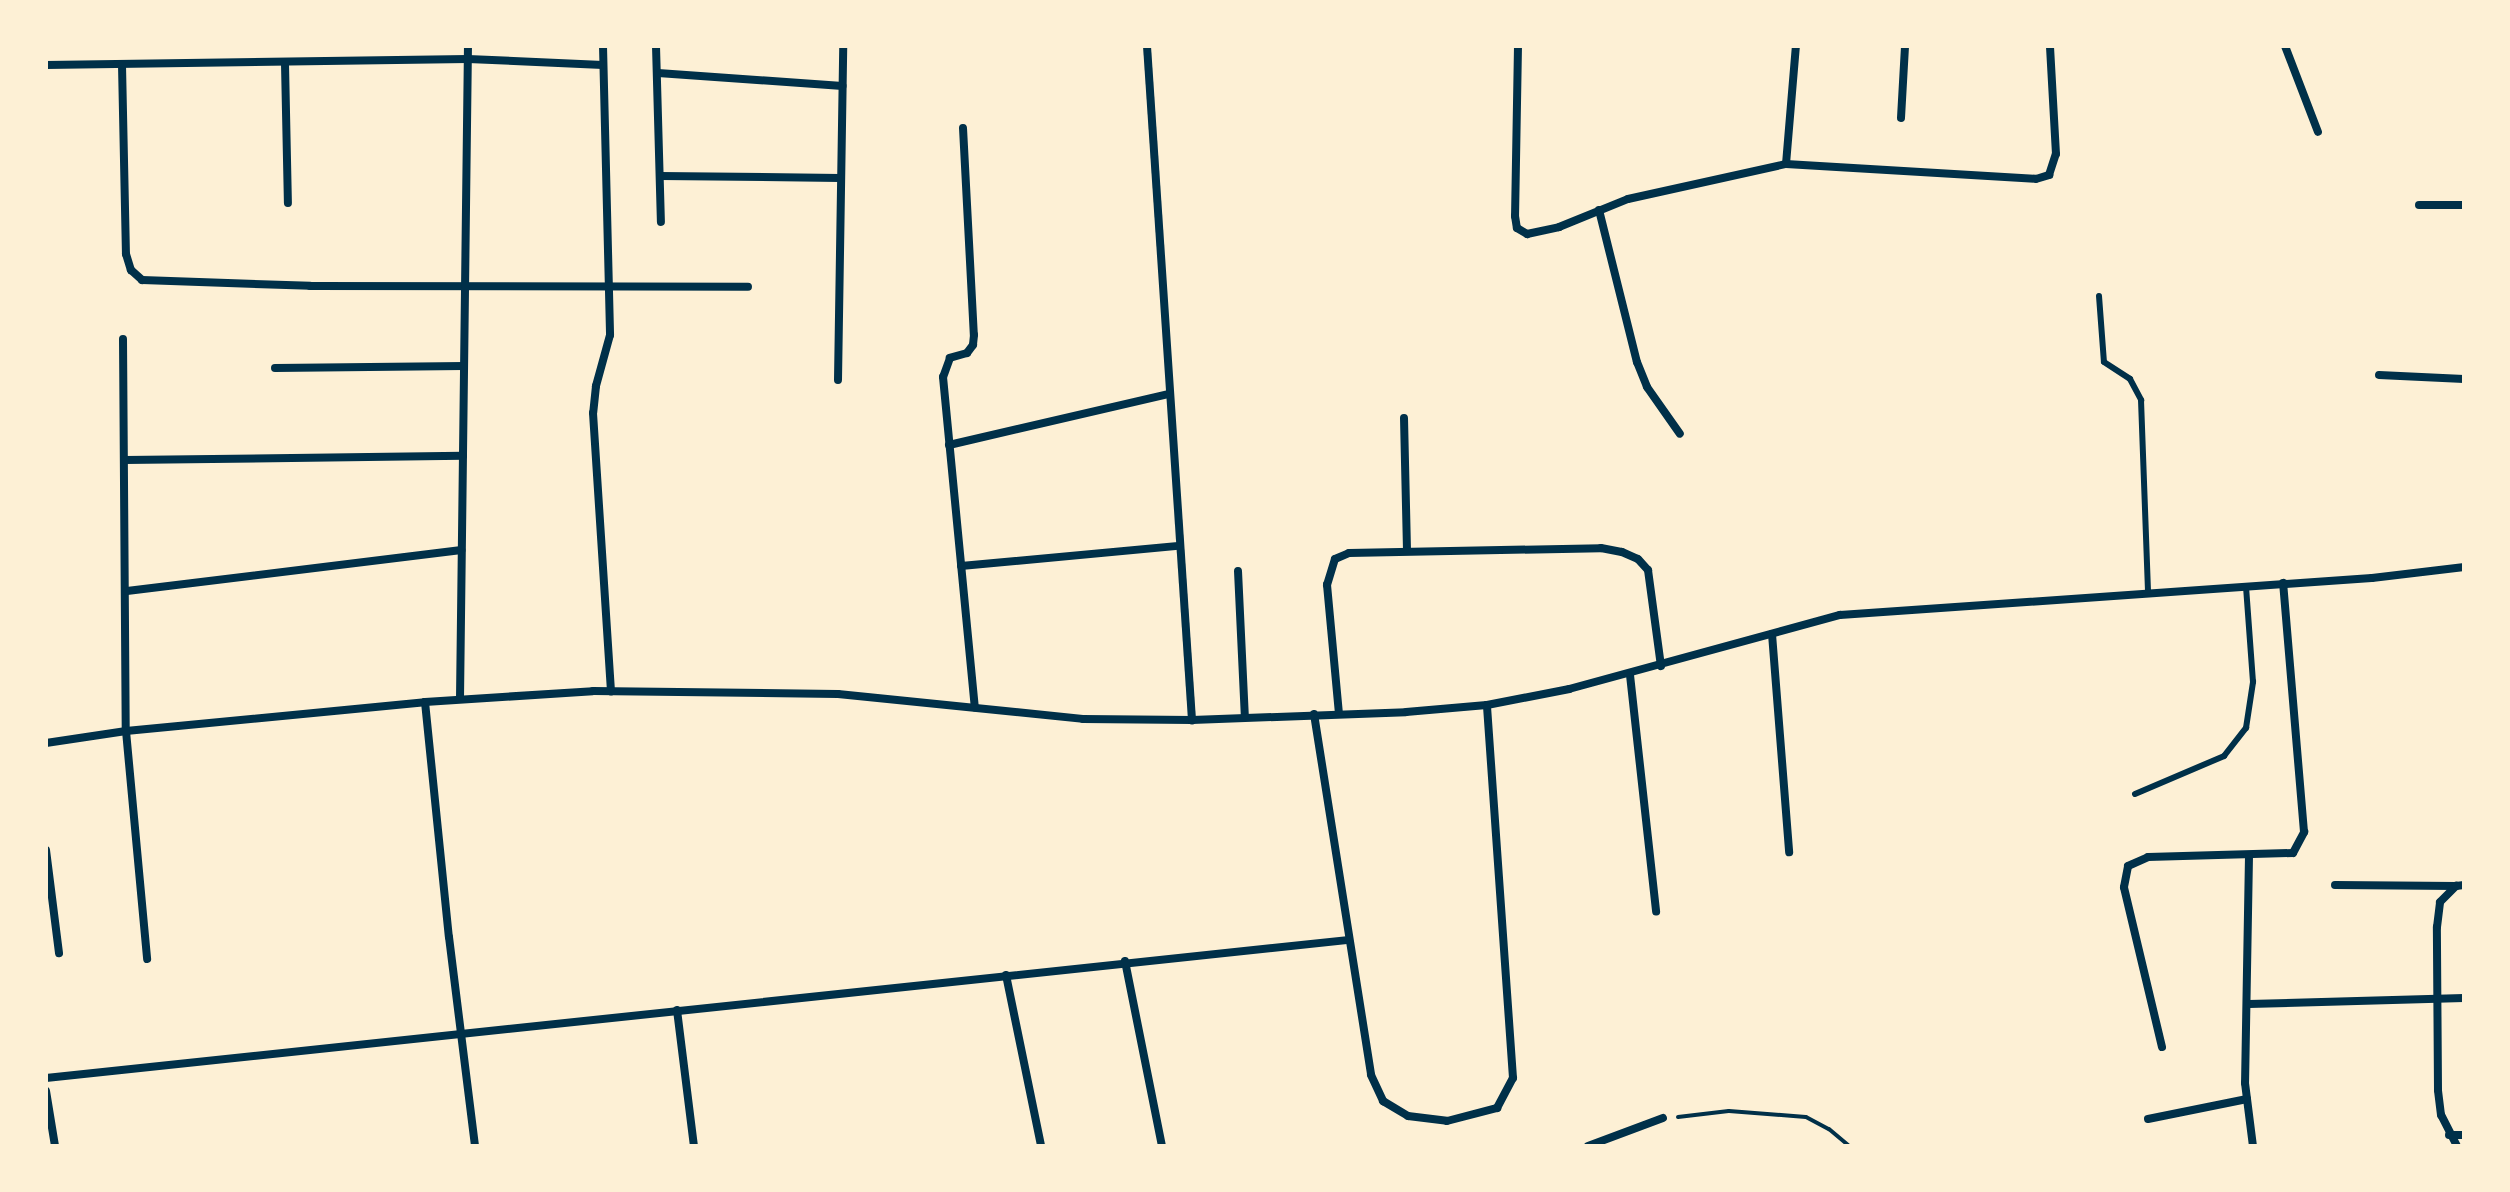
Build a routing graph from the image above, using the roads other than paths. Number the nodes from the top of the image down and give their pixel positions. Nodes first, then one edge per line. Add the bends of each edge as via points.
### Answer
1 (468, 46) edge
2 (603, 46) edge
3 (656, 46) edge
4 (843, 46) edge
5 (1147, 46) edge
6 (1518, 46) edge
7 (1796, 46) edge
8 (1905, 46) edge
9 (2050, 46) edge
10 (2285, 46) edge
11 (468, 59) junction
12 (285, 64) junction
13 (46, 65) edge
14 (122, 65) junction
15 (603, 65) junction
16 (658, 73) junction
17 (843, 86) junction
18 (1901, 118) dead end
19 (963, 128) dead end
20 (2318, 132) dead end
21 (1786, 164) junction
22 (660, 176) junction
23 (840, 178) junction
24 (288, 203) dead end
25 (2419, 205) dead end
26 (2464, 205) edge
27 (1599, 210) junction
28 (661, 222) dead end
29 (466, 284) junction
30 (607, 286) junction
31 (748, 287) dead end
32 (2099, 296) dead end
33 (123, 339) dead end
34 (464, 366) junction
35 (275, 368) dead end
36 (2379, 375) dead end
37 (2464, 379) edge
38 (838, 380) dead end
39 (1169, 394) junction
40 (1404, 418) dead end
41 (1680, 434) dead end
42 (949, 445) junction
43 (463, 456) junction
44 (125, 460) junction
45 (1178, 546) junction
46 (462, 550) junction
47 (1407, 551) junction
48 (961, 566) junction
49 (2464, 567) edge
50 (1238, 571) dead end
51 (2283, 583) junction
52 (2246, 586) junction
53 (127, 591) junction
54 (2148, 593) junction
55 (1772, 634) junction
56 (1661, 666) junction
57 (1630, 675) junction
58 (611, 691) junction
59 (460, 699) junction
60 (425, 702) junction
61 (1487, 705) junction
62 (975, 707) junction
63 (1314, 714) junction
64 (1339, 714) junction
65 (1245, 717) junction
66 (1192, 720) junction
67 (126, 731) junction
68 (46, 743) edge
69 (2135, 794) dead end
70 (46, 850) edge
71 (1789, 852) dead end
72 (2249, 856) junction
73 (2335, 885) dead end
74 (2460, 886) edge
75 (1656, 912) dead end
76 (1347, 940) junction
77 (59, 953) dead end
78 (147, 959) dead end
79 (1125, 961) junction
80 (1006, 975) junction
81 (2437, 998) junction
82 (2464, 998) edge
83 (2249, 1004) junction
84 (677, 1010) junction
85 (463, 1035) junction
86 (2162, 1047) dead end
87 (46, 1078) edge
88 (46, 1091) edge
89 (2247, 1099) junction
90 (1663, 1118) road end
91 (2148, 1119) dead end
92 (2449, 1135) junction
93 (2464, 1135) edge
94 (55, 1146) edge
95 (475, 1146) edge
96 (694, 1146) edge
97 (1041, 1146) edge
98 (1162, 1146) edge
99 (1588, 1146) edge
100 (2253, 1146) edge
101 (2457, 1146) edge

1 - 11 street
2 - 15 street
3 - 16 street
4 - 17 street
5 - 39 street
6 - 27 street via 1517,228 1540,233
7 - 21 street
8 - 18 street
9 - 21 street via 2056,154 2049,175 2036,179
10 - 20 street
11 - 12 street
11 - 15 street
11 - 29 street
12 - 14 street
12 - 24 street
13 - 14 street
14 - 29 street via 124,225 131,270 142,280
15 - 30 street
16 - 17 street
16 - 22 street
17 - 23 street
19 - 42 street via 974,335 967,353 945,365
21 - 27 street
22 - 23 street
22 - 28 street
23 - 38 street
25 - 26 street
27 - 41 street via 1637,362 1647,387
29 - 30 street
29 - 34 street
30 - 31 street
30 - 58 street via 610,335 593,413
32 - 54 lane via 2104,362 2130,379 2141,400
33 - 44 street
34 - 35 street
34 - 43 street
36 - 37 street
39 - 42 street
39 - 45 street
40 - 47 street
42 - 48 street
43 - 44 street
43 - 46 street
44 - 53 street
45 - 48 street
45 - 66 street
46 - 53 street
46 - 59 street
47 - 56 street via 1601,548 1638,559 1648,570
47 - 64 street via 1349,553 1330,568 1327,585
48 - 62 street
49 - 51 street
50 - 65 street
51 - 52 street
51 - 72 street via 2304,832 2293,853
52 - 54 street
52 - 69 lane via 2253,682 2246,728 2224,756
53 - 67 street
54 - 55 street via 1840,615
55 - 56 street
55 - 71 street
56 - 57 street
57 - 61 street
57 - 75 street
58 - 59 street
58 - 62 street via 838,694
59 - 60 street
60 - 67 street
60 - 85 street
61 - 64 street
61 - 76 street via 1513,1078 1497,1108 1447,1121 1408,1116 1383,1101 1371,1075
62 - 66 street via 1083,719
63 - 64 street
63 - 65 street
63 - 76 street
65 - 66 street
67 - 68 street
67 - 78 street
70 - 77 street
72 - 83 street
72 - 86 street via 2148,857 2137,859 2124,874
73 - 74 street
74 - 81 street via 2440,902
76 - 79 street
79 - 80 street
79 - 98 street
80 - 84 street
80 - 97 street
81 - 82 street
81 - 83 street
81 - 92 street via 2438,1090
83 - 89 street
84 - 85 street
84 - 96 street
85 - 87 street
85 - 95 street
88 - 94 street
89 - 91 street
89 - 100 street
90 - 99 street
92 - 93 street
92 - 101 street

